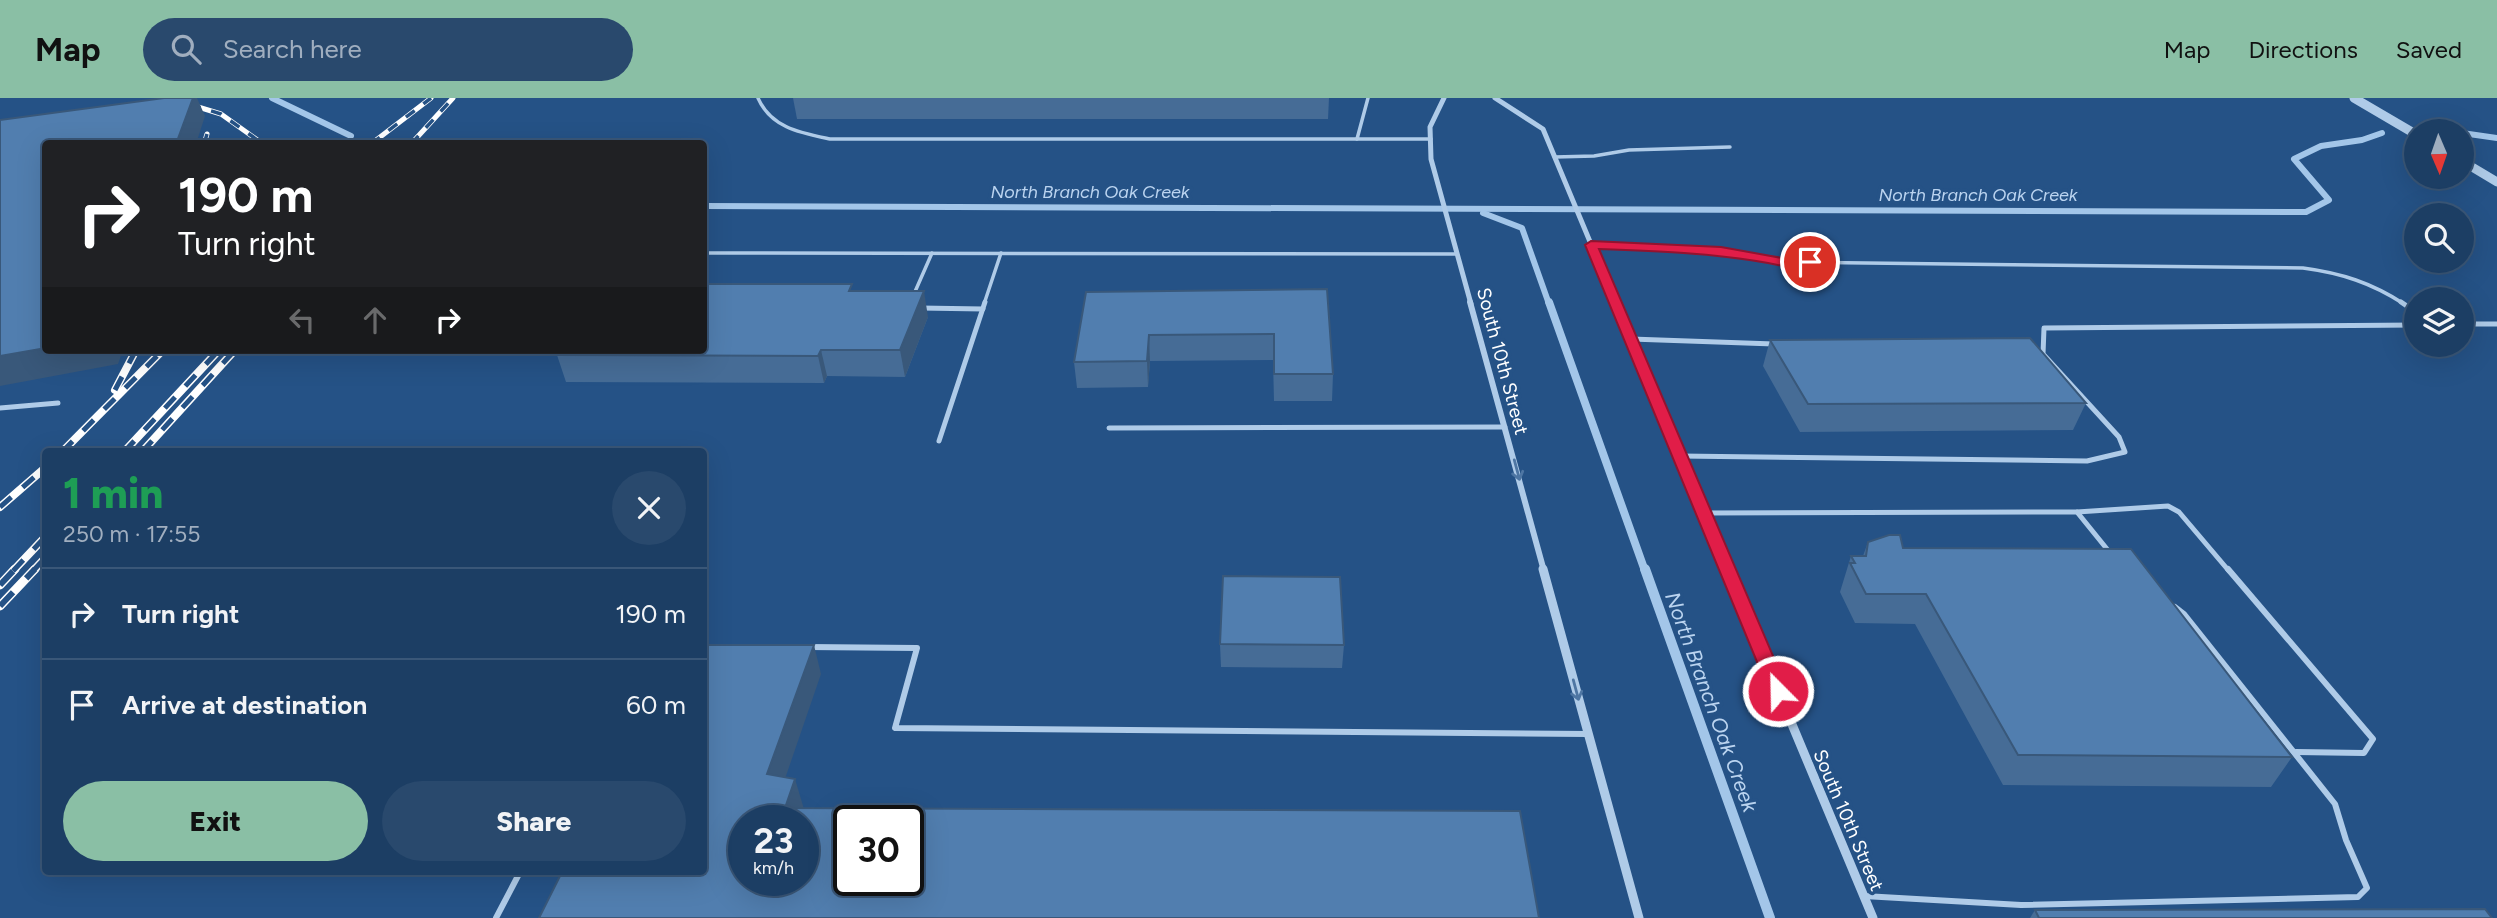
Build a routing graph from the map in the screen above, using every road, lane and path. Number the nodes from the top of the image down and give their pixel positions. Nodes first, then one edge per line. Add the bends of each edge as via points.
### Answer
1 (758, 98) edge
2 (1367, 98) edge
3 (1444, 98) edge
4 (1495, 98) edge
5 (2354, 98) edge
6 (2404, 127) edge
7 (1431, 138) junction
8 (1357, 139) junction
9 (1730, 148) dead end
10 (1555, 157) junction
11 (2474, 168) edge
12 (2497, 182) edge
13 (1591, 245) junction
14 (707, 253) edge
15 (932, 253) junction
16 (1001, 253) junction
17 (1457, 254) junction
18 (913, 297) edge
19 (2404, 303) edge
20 (908, 309) edge
21 (983, 309) junction
22 (2474, 324) edge
23 (2497, 324) edge
24 (2404, 325) edge
25 (1631, 339) junction
26 (1780, 344) edge
27 (2029, 345) edge
28 (2043, 345) junction
29 (58, 403) dead end
30 (0, 408) edge
31 (1505, 426) junction
32 (1109, 428) dead end
33 (939, 441) dead end
34 (1680, 456) junction
35 (2077, 512) junction
36 (1703, 513) junction
37 (2122, 564) edge
38 (2167, 601) edge
39 (797, 647) edge
40 (1588, 734) junction
41 (2296, 752) junction
42 (518, 875) edge
43 (1864, 895) junction
44 (496, 918) edge
45 (1639, 918) edge
46 (1873, 918) edge

1 - 8 lane via 772,118 790,130 830,139
2 - 8 lane
3 - 7 street, South 10th Street via 1430,127
4 - 10 street, South 10th Street via 1543,129
5 - 6 street
7 - 8 lane
7 - 17 street, South 10th Street via 1431,159
9 - 10 lane
10 - 13 street, South 10th Street
11 - 12 street
13 - 19 lane via 1721,251 1782,262 2303,268 2366,281
13 - 25 street, South 10th Street
14 - 15 lane
15 - 16 lane
15 - 18 lane
16 - 17 lane
16 - 21 lane
17 - 31 street, South 10th Street
20 - 21 lane
21 - 33 lane
22 - 23 lane
24 - 28 lane via 2044,328
25 - 26 lane
25 - 34 street, South 10th Street
27 - 28 lane
28 - 34 lane via 2043,354 2119,437 2125,452 2087,461
29 - 30 lane
31 - 32 lane
31 -> 40 street, South 10th Street
34 - 36 street, South 10th Street
35 - 36 lane
35 - 37 lane
35 - 41 lane via 2168,506 2179,512 2373,739 2364,753
36 - 43 street, South 10th Street
38 - 41 lane via 2184,614
39 - 40 lane via 917,648 895,728
40 - 45 street, South 10th Street
41 - 43 lane via 2335,804 2367,888 2358,897 2021,905
42 - 44 lane
43 - 46 street, South 10th Street

